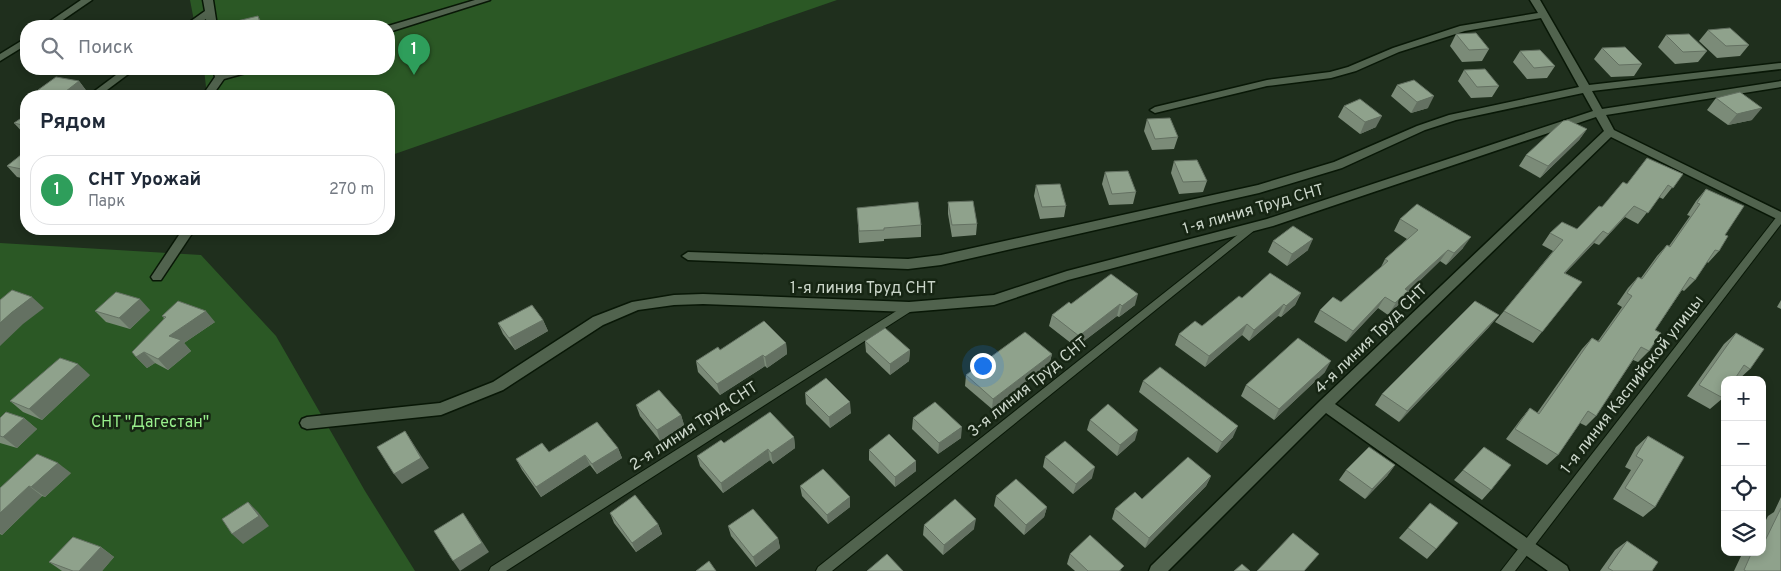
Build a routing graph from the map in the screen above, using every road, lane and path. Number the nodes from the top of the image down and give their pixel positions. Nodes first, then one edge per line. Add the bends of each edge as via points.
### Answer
1 (87, 0) edge
2 (208, 0) edge
3 (485, 0) edge
4 (1535, 0) edge
5 (210, 12) junction
6 (1544, 15) junction
7 (57, 20) edge
8 (198, 20) edge
9 (211, 20) edge
10 (395, 26) edge
11 (20, 45) edge
12 (0, 58) edge
13 (1781, 66) edge
14 (122, 75) edge
15 (218, 75) edge
16 (1781, 84) edge
17 (1586, 89) junction
18 (101, 90) edge
19 (210, 90) edge
20 (1155, 110) dead end
21 (1599, 113) junction
22 (1610, 132) junction
23 (1781, 217) edge
24 (1253, 227) junction
25 (185, 235) edge
26 (688, 256) dead end
27 (157, 277) dead end
28 (909, 306) junction
29 (1325, 405) junction
30 (307, 423) dead end
31 (1526, 546) junction
32 (496, 571) edge
33 (822, 571) edge
34 (1157, 571) edge
35 (1507, 571) edge
36 (1561, 571) edge

1 - 7 street
2 - 5 street
3 - 10 street
4 - 6 street
5 - 8 street
5 - 9 street
6 - 17 street
6 - 20 street via 1463,28 1331,75 1267,83
11 - 12 street
13 - 17 street
14 - 18 street
15 - 19 street
16 - 21 street, 1-я линия Труд СНТ
17 - 21 street
17 - 26 street via 1453,117 1338,164 1259,189 941,260 908,264
21 - 22 street
21 - 24 street, 1-я линия Труд СНТ
22 - 23 street
22 - 29 street, 4-я линия Труд СНТ
23 - 31 lane, 1-я линия Каспийской улицы
24 - 28 street, 1-я линия Труд СНТ via 1068,276 994,300
24 - 33 lane, 3-я линия Труд СНТ
25 - 27 street
28 - 30 street, 1-я линия Труд СНТ via 703,299 636,305 598,321 498,386 442,409
28 - 32 lane, 2-я линия Труд СНТ
29 - 31 street
29 - 34 street, 4-я линия Труд СНТ
31 - 35 lane, 1-я линия Каспийской улицы
31 - 36 street

